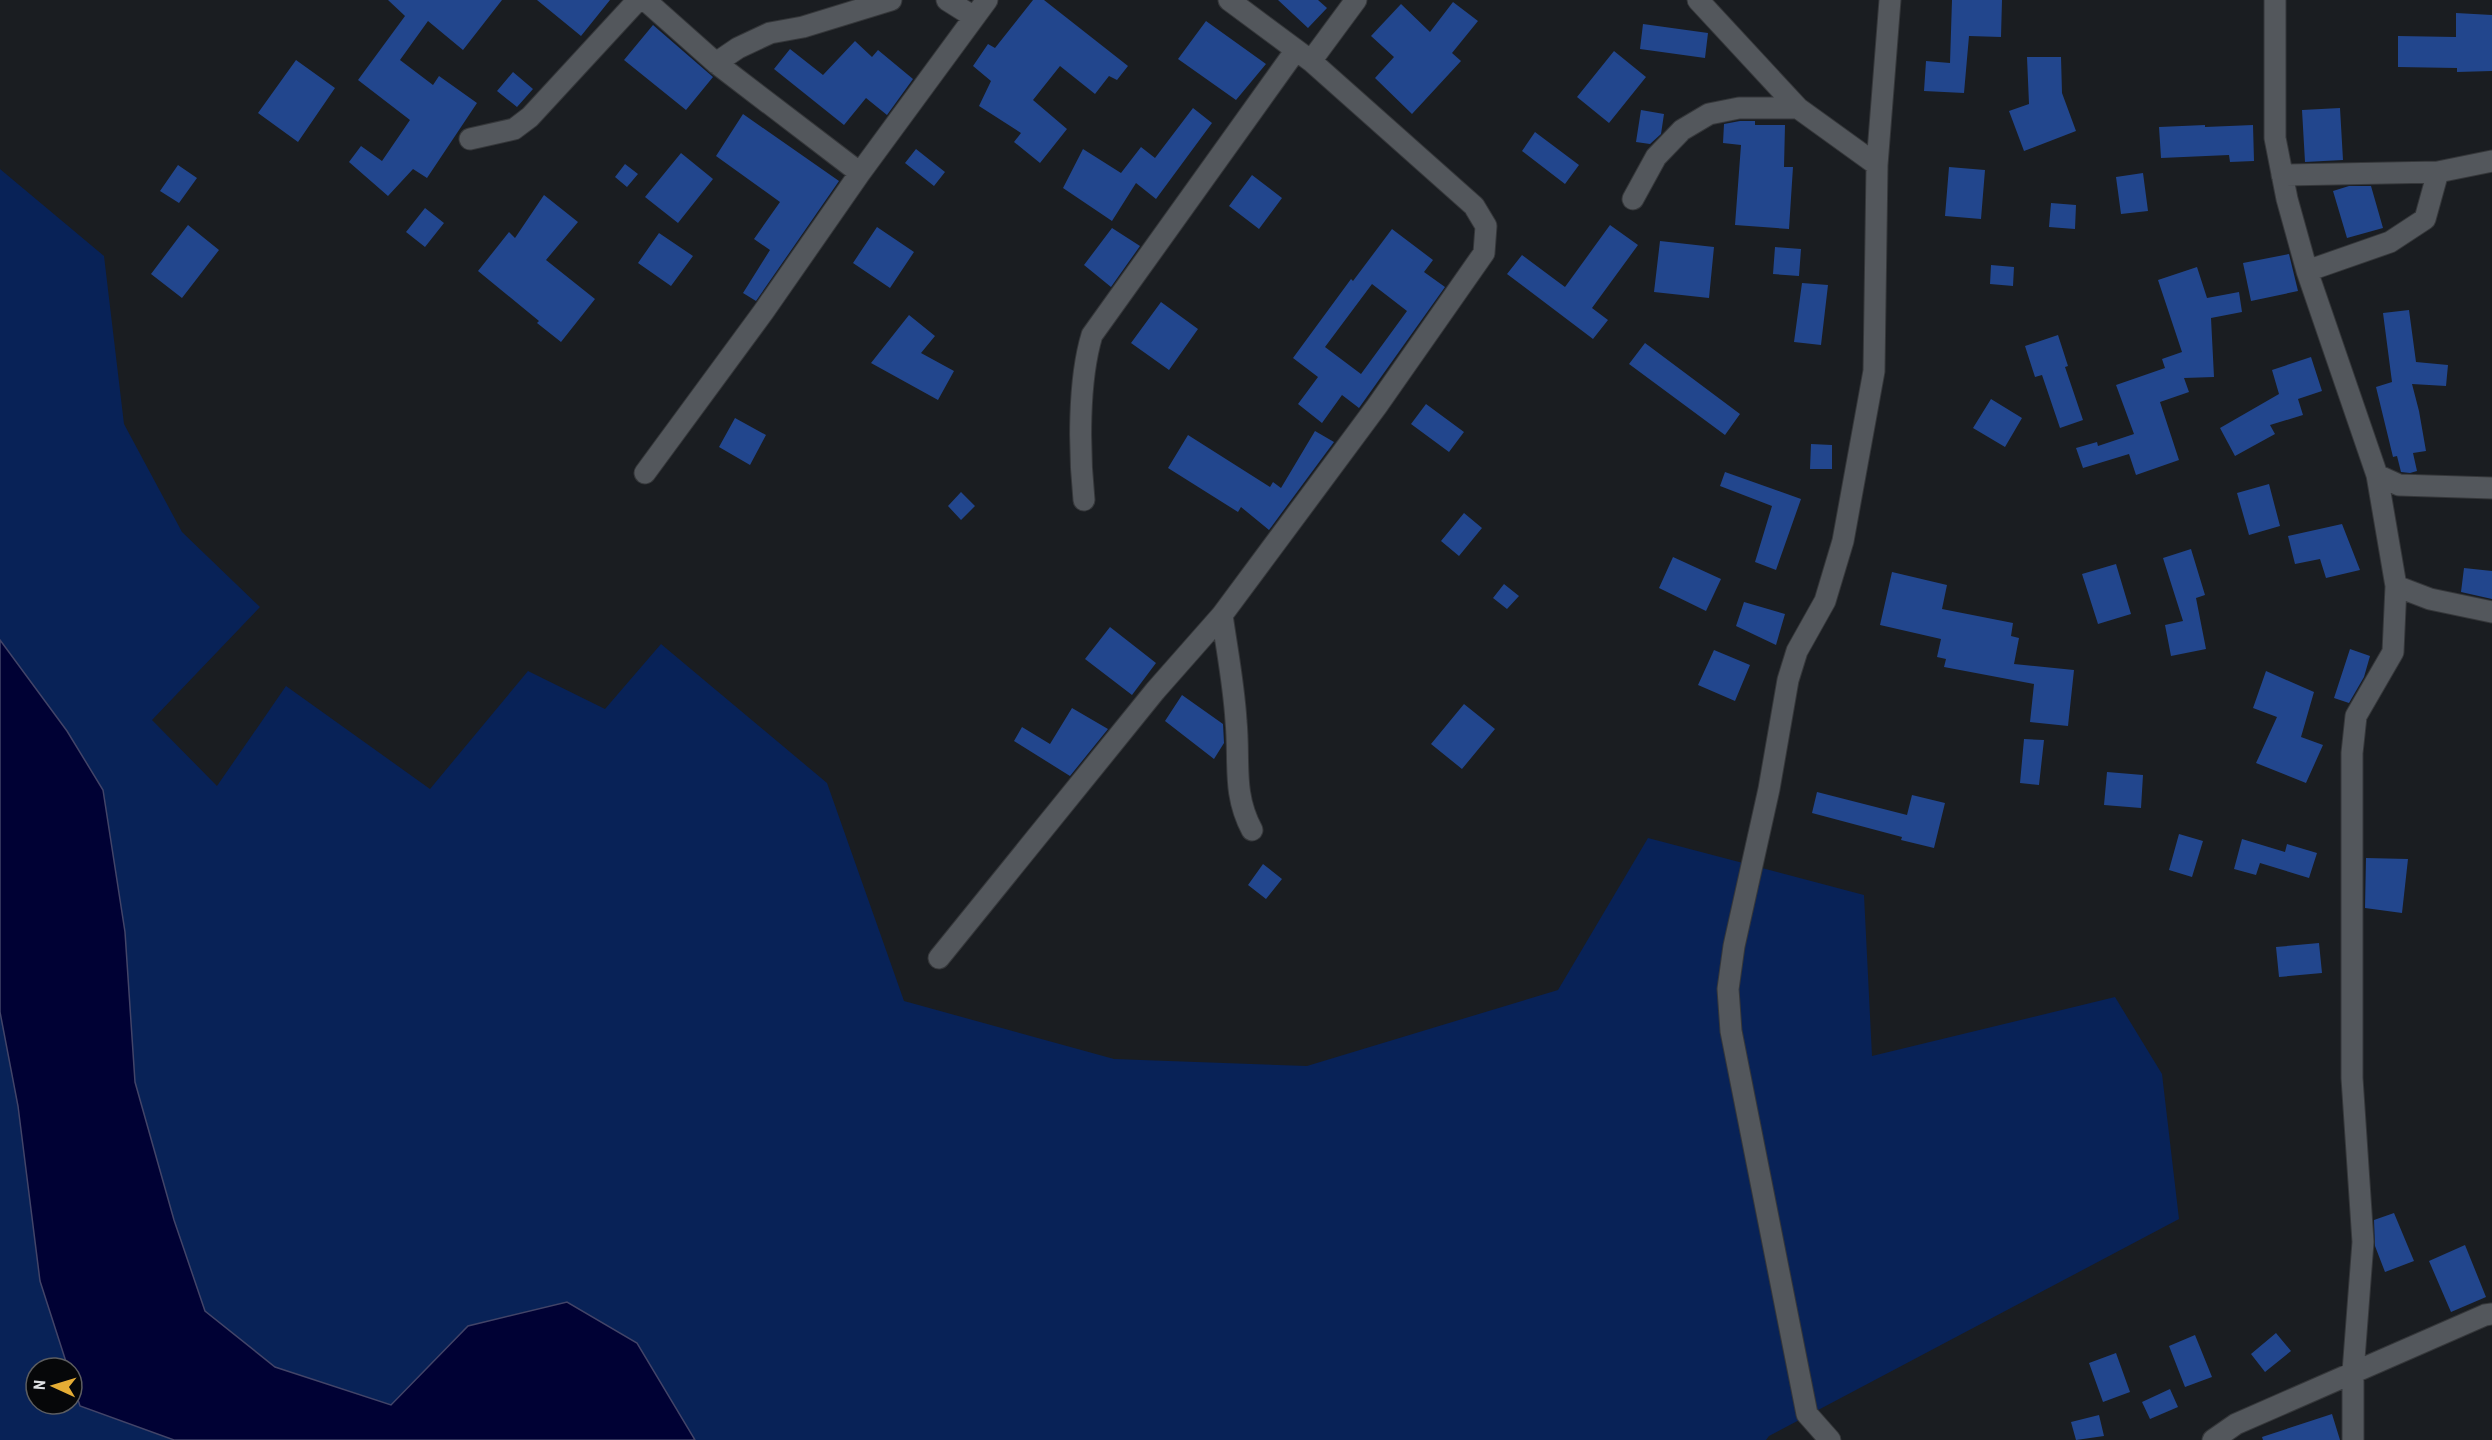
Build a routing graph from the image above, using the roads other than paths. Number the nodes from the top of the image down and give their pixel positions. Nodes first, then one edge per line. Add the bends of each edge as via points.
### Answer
1 (638, 0) edge
2 (645, 0) edge
3 (891, 0) edge
4 (947, 0) edge
5 (987, 0) edge
6 (1229, 0) edge
7 (1356, 0) edge
8 (1698, 0) edge
9 (1890, 0) edge
10 (2275, 0) edge
11 (974, 17) junction
12 (1303, 56) junction
13 (716, 63) junction
14 (1798, 108) junction
15 (470, 139) dead end
16 (2492, 161) edge
17 (1878, 165) junction
18 (2438, 172) junction
19 (860, 173) junction
20 (2282, 175) junction
21 (1633, 199) dead end
22 (2307, 271) junction
23 (645, 472) dead end
24 (2377, 475) junction
25 (2492, 488) edge
26 (1084, 500) dead end
27 (2396, 586) junction
28 (2492, 612) edge
29 (1222, 615) junction
30 (1252, 830) dead end
31 (939, 958) dead end
32 (2492, 1314) edge
33 (2353, 1372) junction
34 (1807, 1414) junction
35 (1806, 1440) edge
36 (1830, 1440) edge
37 (2213, 1440) edge
38 (2353, 1440) edge

1 - 15 street via 530,117 514,129
2 - 13 street
3 - 13 street via 770,33
4 - 11 street
5 - 11 street
6 - 12 street
7 - 12 street
8 - 14 street
9 - 17 street
10 - 20 street via 2276,138
11 - 19 street
12 - 26 street via 1092,335 1083,379
12 - 29 street via 1474,206 1486,226 1486,241 1484,253 1377,406
13 - 19 street
14 - 17 street
14 - 21 street via 1739,108 1709,114 1682,130 1656,157
16 - 18 street
17 - 34 street via 1874,371 1857,469 1843,541 1825,601 1797,651 1788,681 1728,989 1731,1032
18 - 20 street
18 - 22 street via 2426,219 2390,242
19 - 23 street
20 - 22 street
22 - 24 street
24 - 25 street via 2399,484
24 - 27 street
27 - 28 street via 2430,599
27 - 33 street via 2393,652 2356,716 2352,753 2352,1078 2363,1242
29 - 30 street via 1236,721 1237,785 1243,813
29 - 31 street via 1155,691
32 - 33 street
33 - 37 street via 2236,1424
33 - 38 street
34 - 35 street
34 - 36 street

